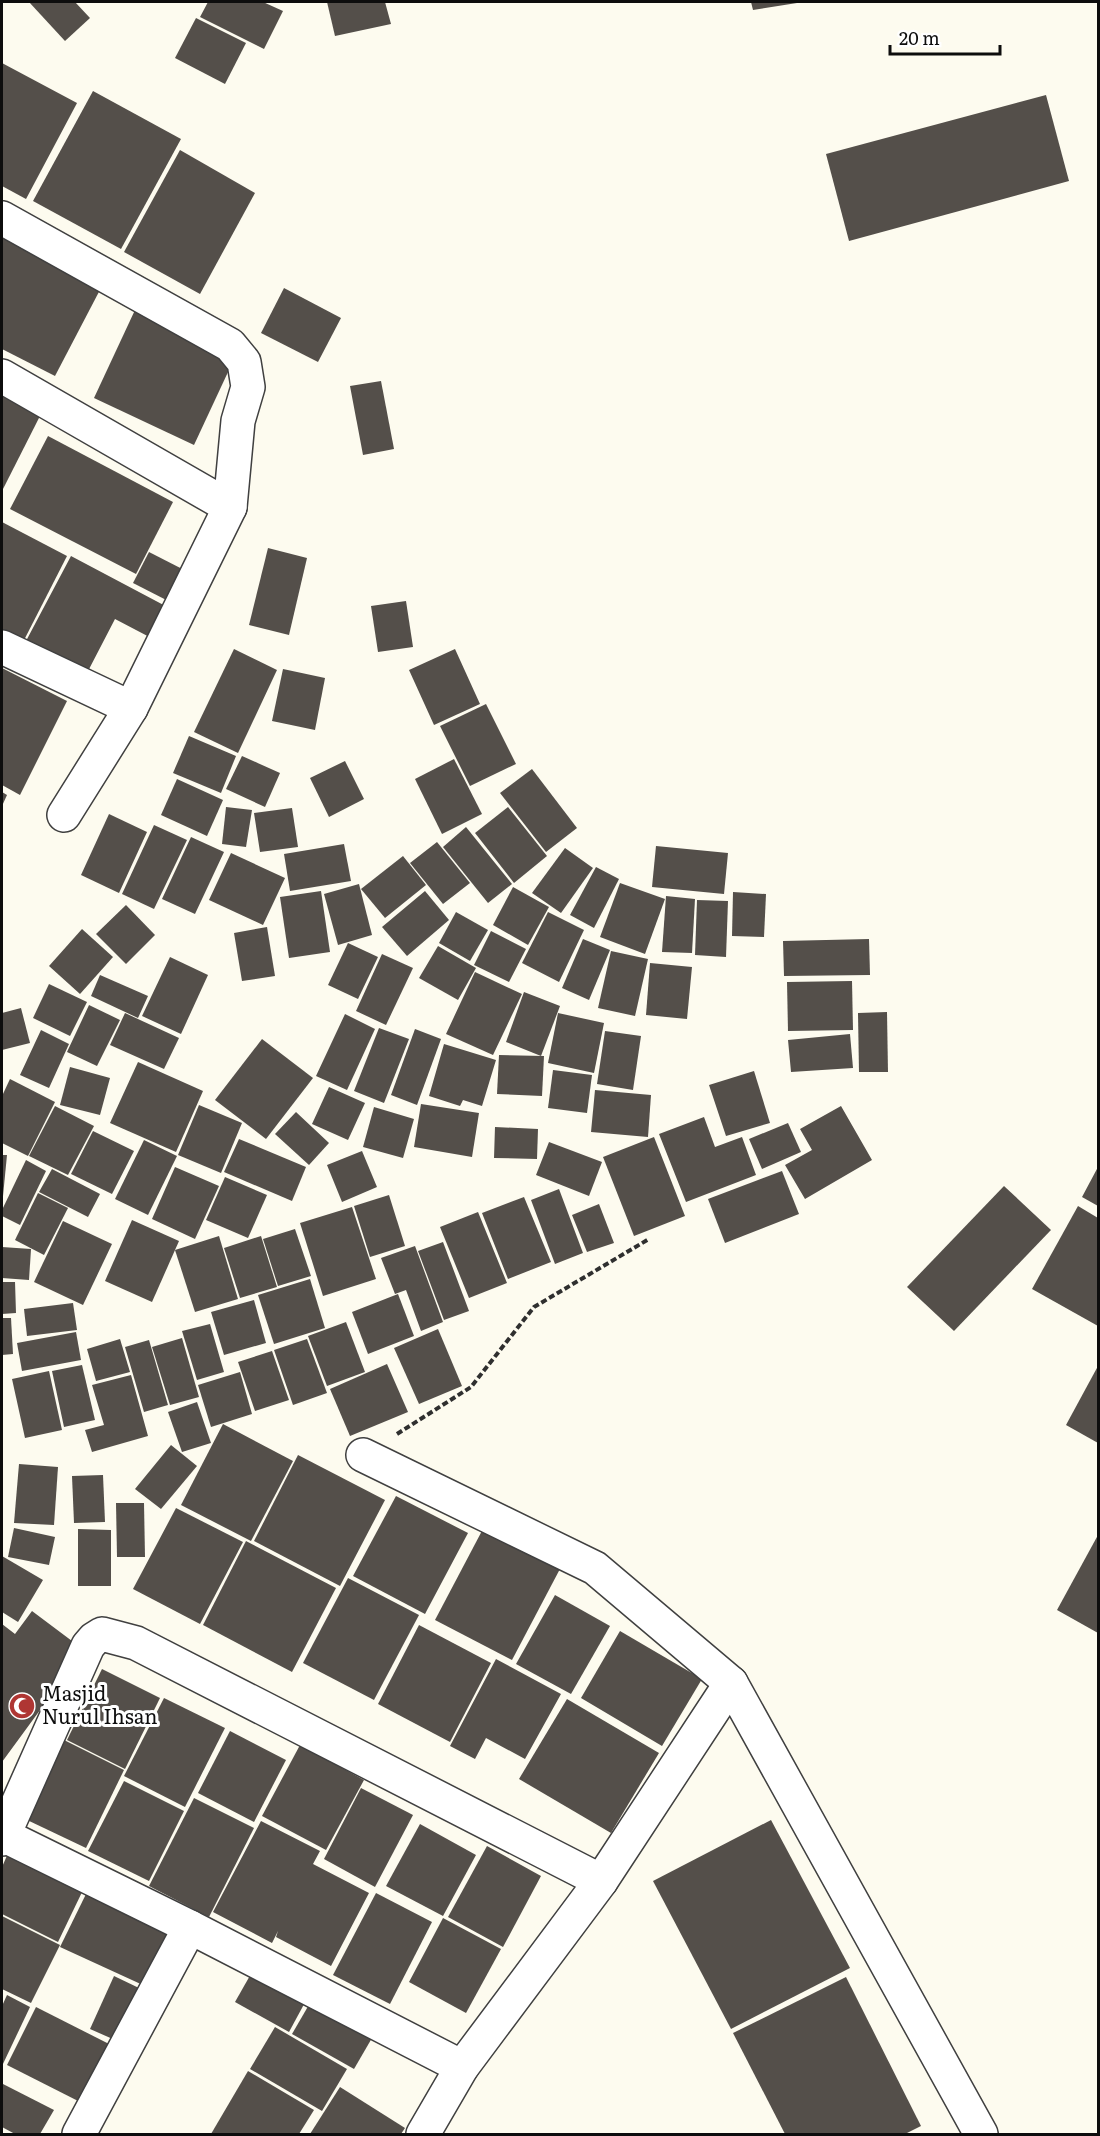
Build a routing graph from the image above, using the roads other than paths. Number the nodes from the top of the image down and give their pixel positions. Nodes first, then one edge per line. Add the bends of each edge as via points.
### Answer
1 (2, 218) edge
2 (2, 376) edge
3 (230, 507) junction
4 (2, 647) edge
5 (131, 708) junction
6 (64, 815) dead end
7 (363, 1455) road end
8 (731, 1683) junction
9 (2, 1837) edge
10 (601, 1881) junction
11 (190, 1927) junction
12 (462, 2067) junction
13 (79, 2134) edge
14 (423, 2134) edge
15 (981, 2134) edge

1 - 3 street via 230,345 244,362 248,387 238,421
2 - 3 street
3 - 5 street
4 - 5 street
5 - 6 street
7 - 8 street via 595,1568
8 - 10 street
8 - 15 street
9 - 10 street via 88,1646 102,1634 136,1642
9 - 11 street
10 - 12 street
11 - 12 street
11 - 13 street
12 - 14 street

